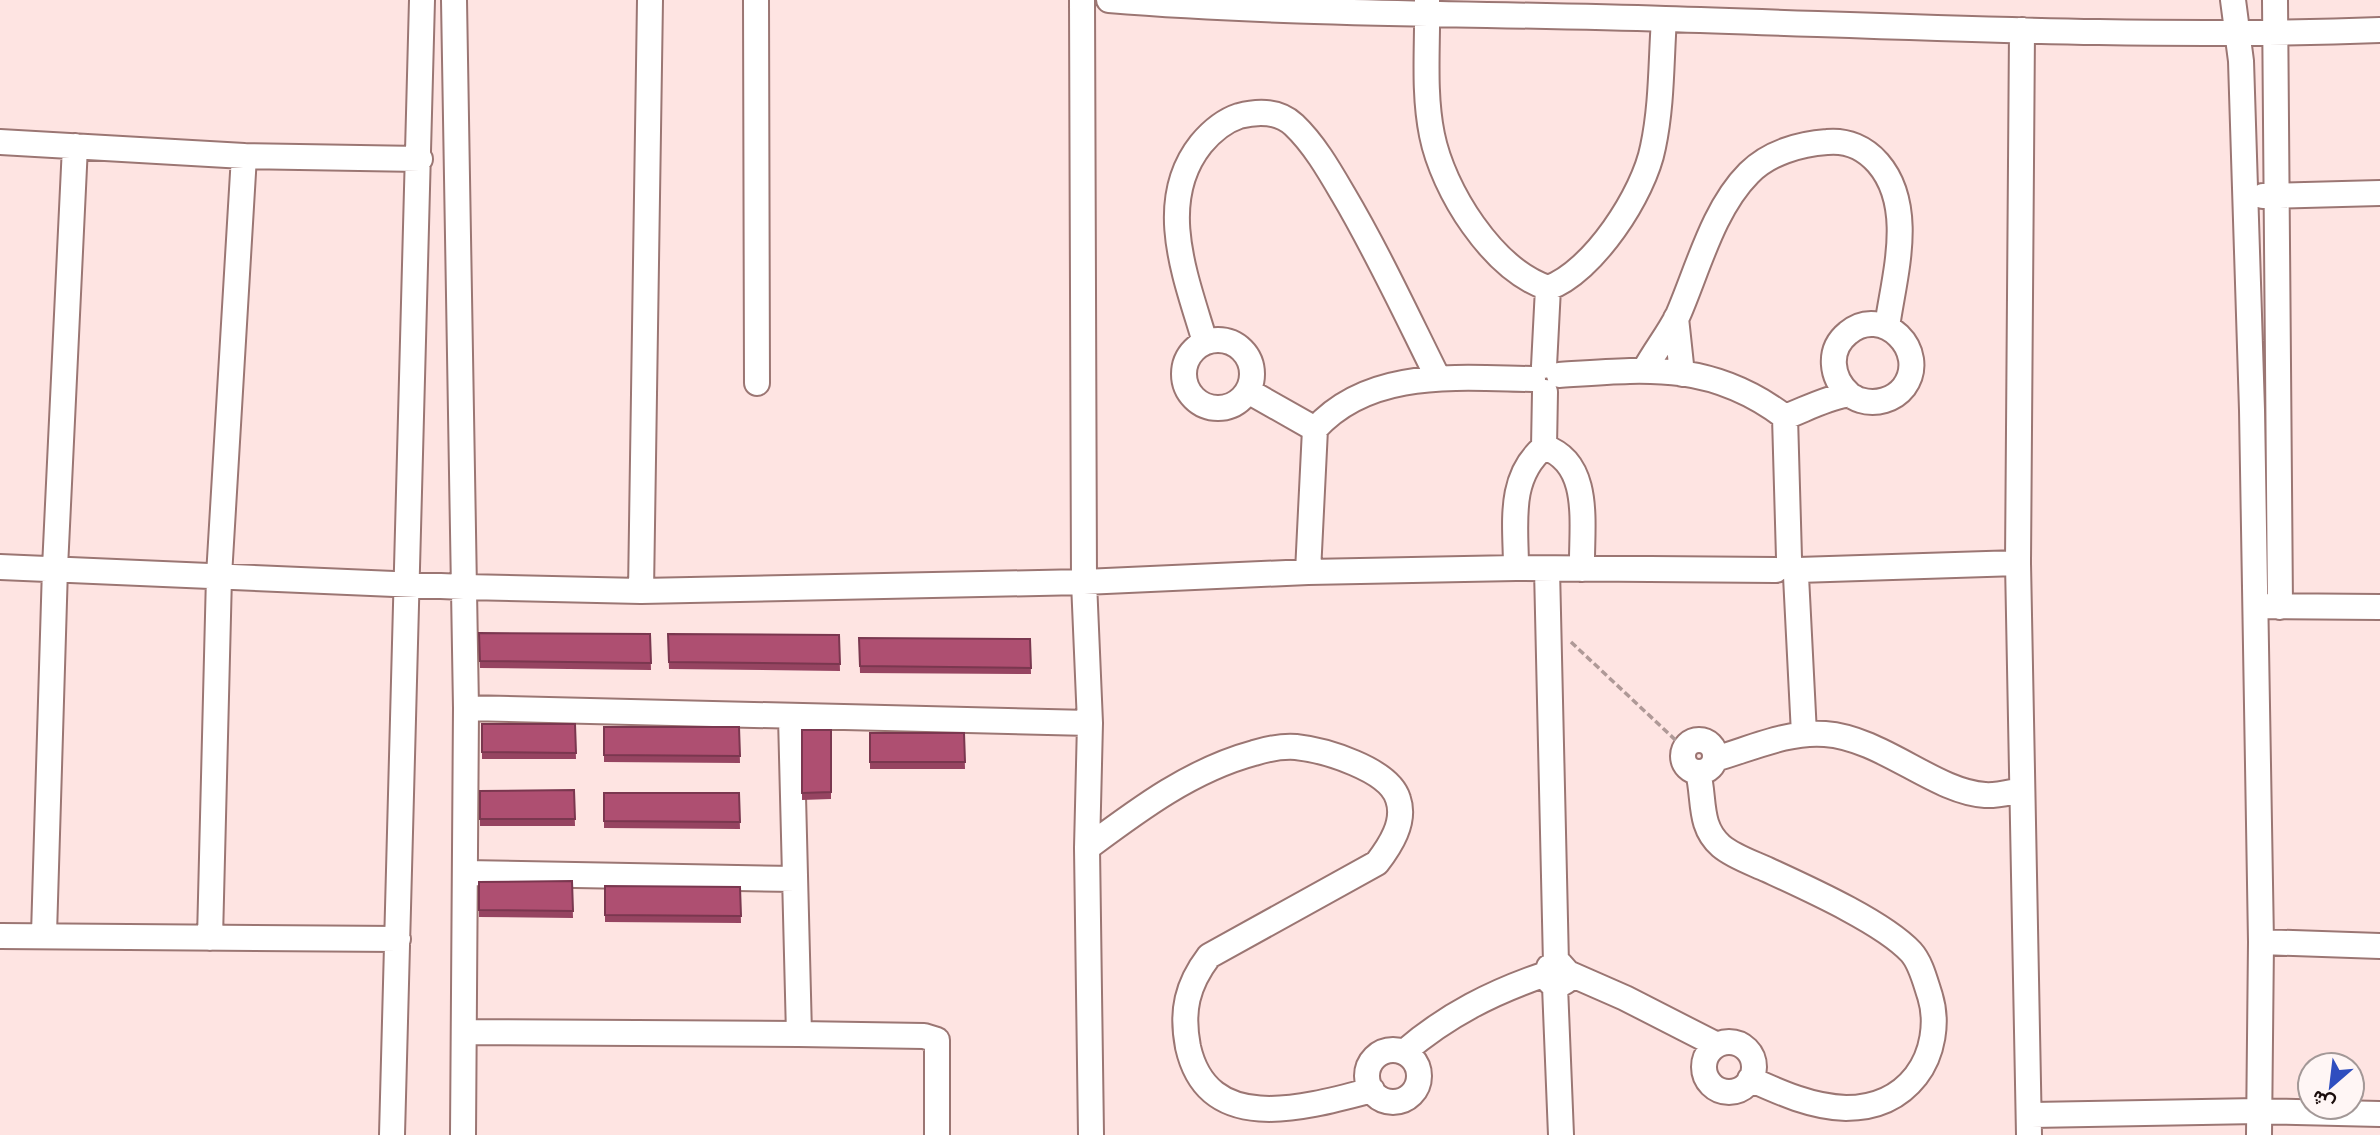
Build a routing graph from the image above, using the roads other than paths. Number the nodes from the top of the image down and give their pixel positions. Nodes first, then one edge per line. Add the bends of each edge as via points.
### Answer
1 (422, 0) edge
2 (454, 0) edge
3 (650, 0) edge
4 (756, 0) edge
5 (1082, 0) edge
6 (1109, 0) edge
7 (2233, 0) edge
8 (2275, 0) edge
9 (1249, 5) edge
10 (1427, 7) edge
11 (1664, 19) junction
12 (2022, 30) junction
13 (2380, 30) edge
14 (2237, 31) junction
15 (2275, 34) junction
16 (0, 142) edge
17 (75, 146) junction
18 (244, 156) junction
19 (420, 159) junction
20 (2380, 193) edge
21 (2278, 195) junction
22 (2245, 197) junction
23 (1548, 288) junction
24 (1676, 318) junction
25 (1887, 327) junction
26 (1205, 342) junction
27 (1644, 369) junction
28 (1682, 374) junction
29 (1438, 378) junction
30 (1545, 378) junction
31 (757, 383) dead end
32 (1248, 391) junction
33 (1849, 394) junction
34 (1785, 417) junction
35 (1315, 429) junction
36 (1544, 447) junction
37 (2018, 563) junction
38 (0, 567) edge
39 (55, 568) junction
40 (1516, 568) junction
41 (1790, 568) junction
42 (1547, 569) junction
43 (1582, 569) junction
44 (1308, 572) junction
45 (219, 576) junction
46 (1084, 582) junction
47 (405, 585) junction
48 (464, 587) junction
49 (642, 592) junction
50 (2267, 606) junction
51 (2380, 607) edge
52 (466, 708) junction
53 (791, 717) junction
54 (1090, 723) junction
55 (1804, 734) junction
56 (1684, 748) road end
57 (1707, 766) junction
58 (2022, 790) junction
59 (1087, 848) junction
60 (466, 873) junction
61 (795, 879) junction
62 (44, 934) junction
63 (0, 936) edge
64 (211, 938) junction
65 (398, 939) junction
66 (2261, 942) junction
67 (2380, 946) edge
68 (1556, 974) junction
69 (464, 1032) junction
70 (799, 1034) junction
71 (1717, 1045) junction
72 (1404, 1052) junction
73 (1750, 1079) junction
74 (1371, 1090) junction
75 (2380, 1114) edge
76 (2258, 1123) edge
77 (2029, 1125) edge
78 (392, 1135) edge
79 (463, 1135) edge
80 (937, 1135) edge
81 (1091, 1135) edge
82 (1561, 1135) edge

1 - 19 street
2 - 48 street
3 - 49 street
4 - 31 street
5 - 46 street
6 - 9 street
7 - 14 street
8 - 15 street
9 - 10 street
10 - 11 street
10 - 23 street via 1429,117 1439,159 1479,235 1504,263
11 - 12 street
11 - 23 street via 1657,120 1648,164 1604,244 1576,273
12 - 14 street
12 - 37 street
13 - 15 street
14 - 15 street
14 - 22 street
15 - 21 street
16 - 17 street
17 - 18 street
17 - 39 street
18 - 19 street
18 - 45 street
19 - 47 street
20 - 21 street
21 - 22 street
21 - 50 street
22 - 50 street
23 - 30 street
24 - 25 street via 1716,225 1749,173 1794,148 1832,142 1853,145 1873,157 1895,193 1899,236
24 - 27 street
24 - 28 street
25 - 33 street via 1859,327 1838,344 1834,371
25 - 33 street via 1905,341 1911,356 1905,386 1878,402
26 - 29 street via 1179,251 1178,201 1184,175 1198,149 1223,124 1253,114 1275,114 1295,125 1333,176
26 - 32 street via 1229,341 1244,351 1253,374
26 - 32 street via 1192,352 1185,366 1185,382 1192,397 1206,406 1222,408 1237,403
27 - 28 street
27 - 30 street
28 - 34 street via 1741,388
29 - 30 street
29 - 35 street via 1371,391 1334,410
30 - 36 street
32 - 35 street
33 - 34 street
34 - 41 street
35 - 44 street
36 - 40 street via 1519,480
36 - 43 street via 1564,457 1577,475
37 - 41 street
37 - 58 street
38 - 39 street
39 - 45 street
39 - 62 street
40 - 42 street
40 - 44 street
41 - 43 street
41 - 55 street
42 - 43 street
42 - 68 street
44 - 46 street
45 - 47 street
45 - 64 street
46 - 49 street
46 - 54 street
47 - 48 street
47 - 65 street
48 - 49 street
48 - 52 street
50 - 51 street
50 - 66 street
52 - 53 street
52 - 60 street
53 - 54 street
53 - 61 street
54 - 59 street
55 - 57 street
55 - 58 street via 1824,733 1860,742 1978,793
56 - 57 street via 1685,764
57 - 73 street via 1705,825 1721,846 1823,895 1903,946 1920,965 1932,1003 1933,1031 1927,1058 1907,1086 1886,1101 1835,1108 1796,1099
58 - 77 street
59 - 74 street via 1146,804 1209,769 1271,749 1294,747 1338,757 1386,782 1398,798 1399,816 1392,841 1377,863 1209,956 1192,983 1184,1015 1191,1063 1203,1088 1228,1110 1273,1116
59 - 81 street
60 - 61 street
60 - 69 street
61 - 70 street
62 - 63 street
62 - 64 street
64 - 65 street
65 - 78 street
66 - 67 street
66 - 76 street
68 - 71 street via 1625,998
68 - 72 street via 1479,1001 1448,1017
68 - 82 street
69 - 70 street
69 - 79 street
70 - 80 street via 937,1040
71 - 73 street via 1734,1043 1748,1051 1753,1063
71 - 73 street via 1705,1062 1710,1082 1720,1090 1733,1091
72 - 74 street via 1384,1051 1371,1062 1367,1078
72 - 74 street via 1419,1069 1419,1083 1411,1095 1390,1102
75 - 76 street
76 - 77 street

